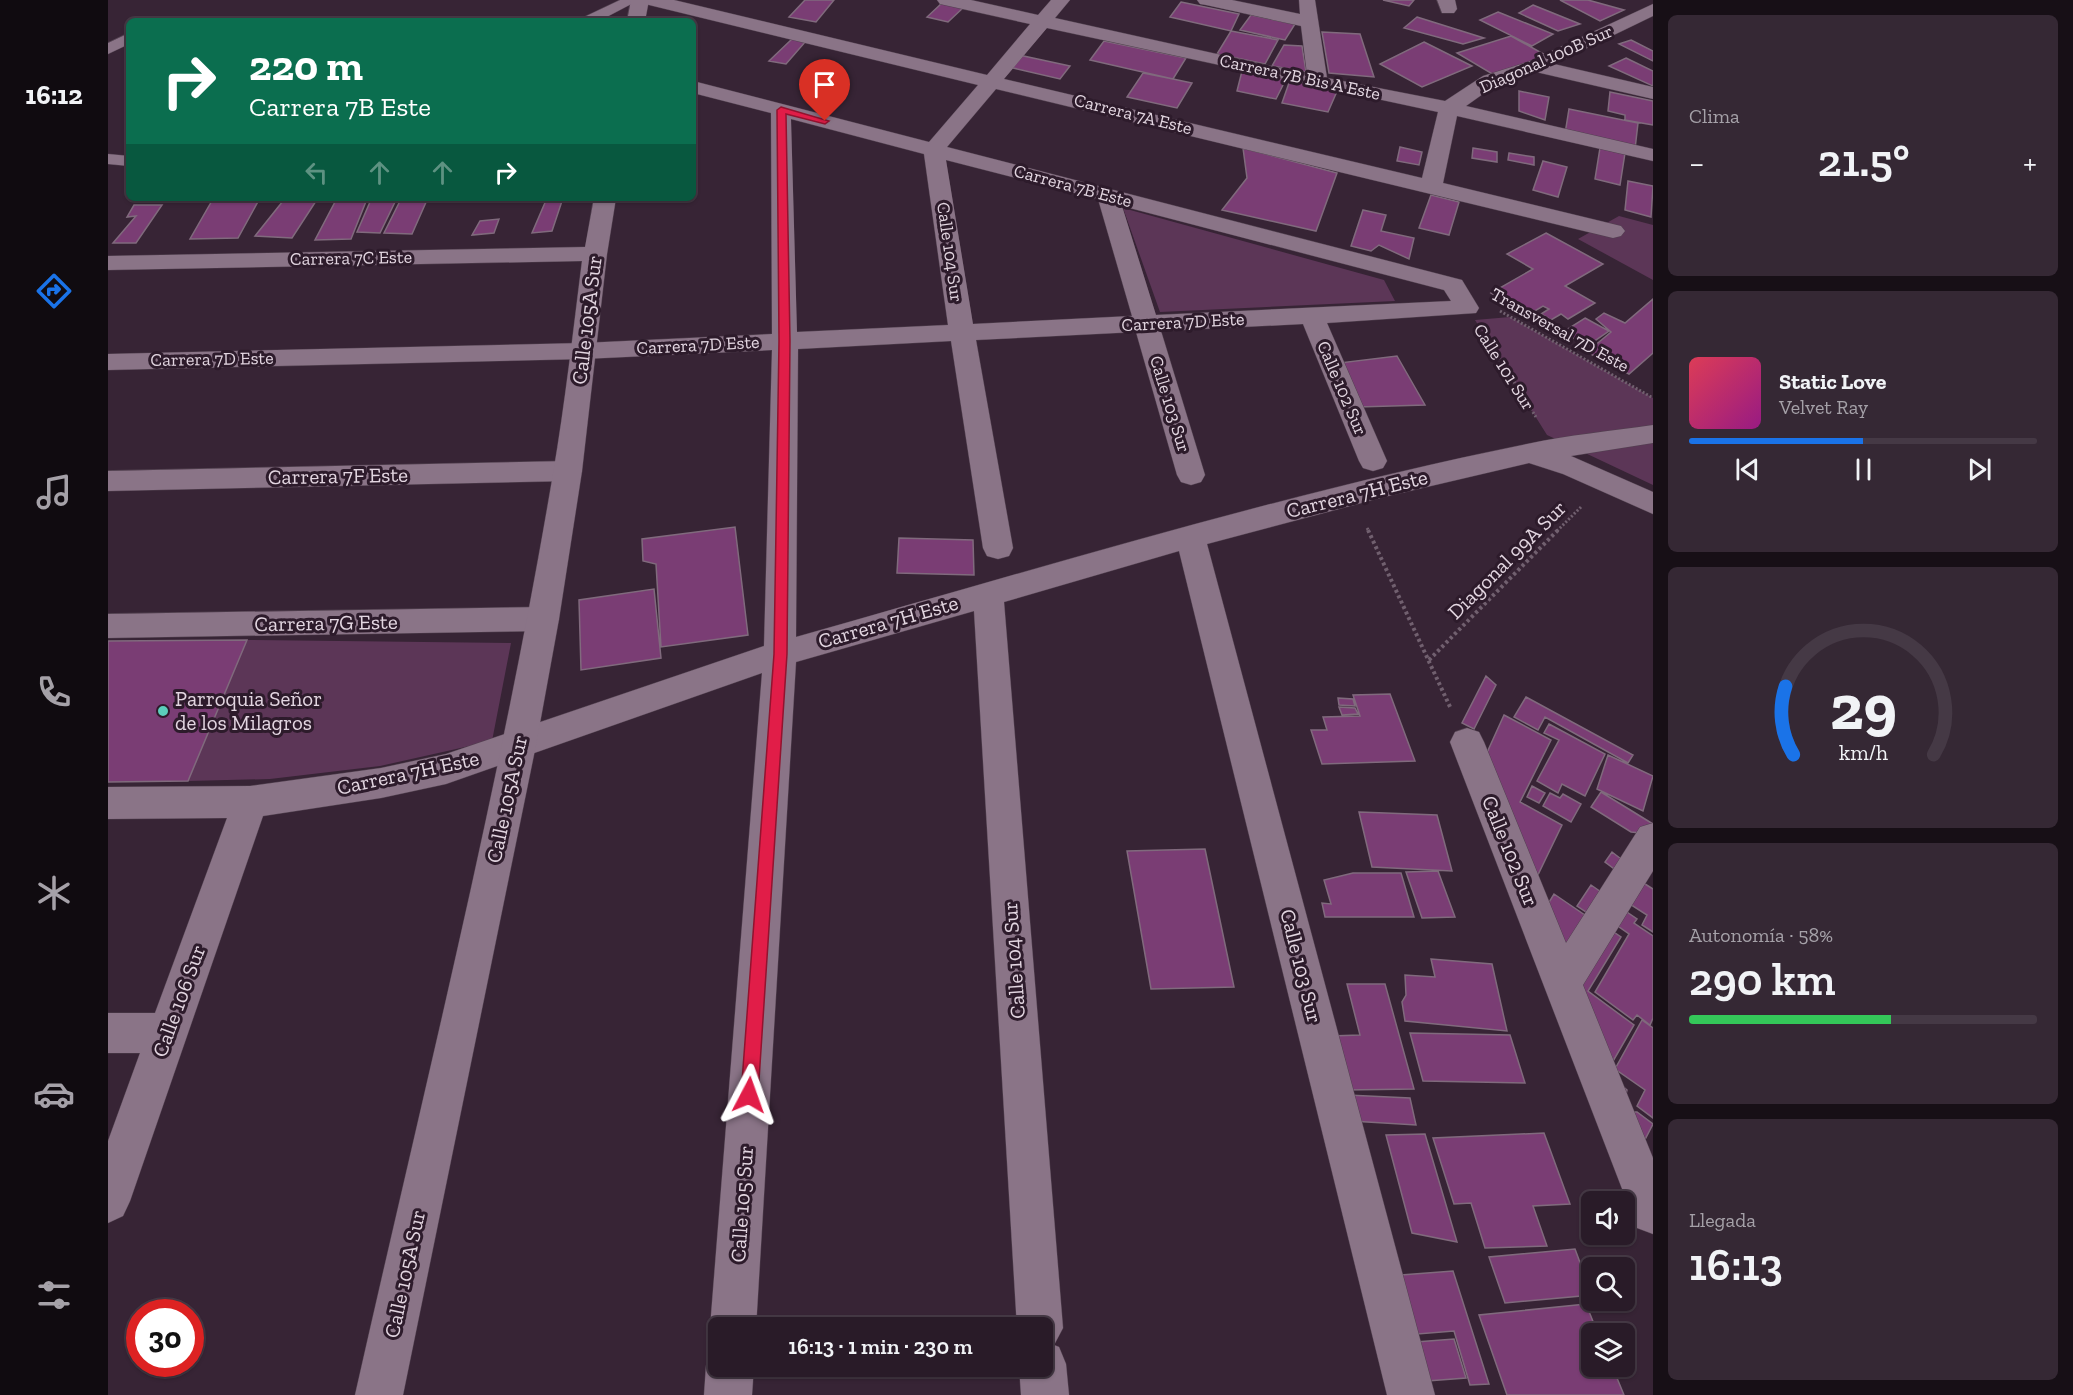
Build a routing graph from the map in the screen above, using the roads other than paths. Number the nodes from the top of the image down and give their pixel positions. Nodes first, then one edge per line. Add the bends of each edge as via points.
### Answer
1 (632, 0) edge
2 (640, 0) edge
3 (651, 0) edge
4 (946, 0) edge
5 (1061, 0) edge
6 (1206, 0) edge
7 (1307, 0) edge
8 (1625, 2) dead end
9 (1653, 9) edge
10 (593, 18) edge
11 (637, 18) edge
12 (1043, 21) junction
13 (1310, 22) junction
14 (126, 40) edge
15 (108, 49) edge
16 (1535, 66) junction
17 (993, 80) junction
18 (1318, 82) junction
19 (696, 88) edge
20 (1653, 93) edge
21 (1449, 108) junction
22 (781, 110) junction
23 (934, 149) junction
24 (1653, 155) edge
25 (108, 159) edge
26 (126, 161) edge
27 (1431, 186) junction
28 (1108, 195) junction
29 (604, 201) edge
30 (1613, 231) dead end
31 (595, 254) junction
32 (109, 264) edge
33 (1453, 285) joint
34 (1467, 308) joint
35 (1312, 316) junction
36 (1145, 324) junction
37 (962, 333) junction
38 (784, 341) junction
39 (583, 351) junction
40 (108, 362) edge
41 (1653, 434) edge
42 (1542, 450) junction
43 (1373, 461) dead end
44 (568, 471) junction
45 (1191, 475) dead end
46 (108, 481) edge
47 (1653, 504) edge
48 (1190, 537) junction
49 (998, 548) dead end
50 (988, 593) junction
51 (543, 619) junction
52 (108, 626) edge
53 (780, 654) junction
54 (1467, 742) road end
55 (519, 745) junction
56 (250, 802) junction
57 (108, 803) edge
58 (1653, 840) edge
59 (1562, 983) junction
60 (168, 1032) junction
61 (108, 1033) edge
62 (108, 1201) edge
63 (1653, 1212) edge
64 (734, 1317) edge
65 (1039, 1317) edge
66 (729, 1377) edge
67 (1043, 1377) edge
68 (380, 1395) edge
69 (728, 1395) edge
70 (1045, 1395) edge
71 (1412, 1395) edge

1 - 10 lane
2 - 11 street
3 - 17 street, Carrera 7A Este
4 - 12 street, Carrera 7B Bis A Este
5 - 12 street
6 - 13 street
7 - 13 street
8 - 9 street
9 - 16 street, Diagonal 100B Sur
12 - 17 street
12 - 18 street, Carrera 7B Bis A Este
13 - 18 street
14 - 15 lane
16 - 20 street
16 - 21 street, Diagonal 100B Sur via 1490,80
17 - 23 street
17 - 27 street, Carrera 7A Este
18 - 21 street, Carrera 7B Bis A Este
19 - 22 street, Carrera 7B Este
21 - 24 street, Carrera 7B Bis A Este
21 - 27 street
22 - 23 street, Carrera 7B Este
22 - 38 street, Calle 105 Sur
23 - 28 street, Carrera 7B Este
23 - 37 street, Calle 104 Sur
25 - 26 lane
27 - 30 street, Carrera 7A Este
28 - 33 street, Carrera 7B Este
28 - 36 street, Calle 103 Sur
29 - 31 street, Calle 105A Sur
31 - 32 street, Carrera 7C Este
31 - 39 street, Calle 105A Sur
33 - 34 street, Calle 101 Sur
34 - 35 street, Carrera 7D Este
35 - 36 street, Carrera 7D Este
35 - 43 street, Calle 102 Sur
36 - 37 street, Carrera 7D Este
36 - 45 street, Calle 103 Sur
37 - 38 street, Carrera 7D Este
37 - 49 street, Calle 104 Sur
38 - 39 street, Carrera 7D Este
38 - 53 street, Calle 105 Sur
39 - 40 street, Carrera 7D Este
39 - 44 street, Calle 105A Sur
41 - 42 street, Carrera 7H Este
42 - 47 street
42 - 48 street, Carrera 7H Este
44 - 46 street, Carrera 7F Este
44 - 51 street, Calle 105A Sur
48 - 50 street, Carrera 7H Este
48 - 71 street, Calle 103 Sur
50 - 53 street, Carrera 7H Este
50 - 65 street, Calle 104 Sur
51 - 52 street, Carrera 7G Este
51 - 55 street, Calle 105A Sur
53 - 55 street, Carrera 7H Este
53 - 64 street, Calle 105 Sur
54 - 59 street, Calle 102 Sur
55 - 56 street, Carrera 7H Este via 446,769 392,781
55 - 68 street, Calle 105A Sur
56 - 57 street, Carrera 7H Este
56 - 60 street, Calle 106 Sur
58 - 59 street
59 - 63 street, Calle 102 Sur
60 - 61 street
60 - 62 street, Calle 106 Sur
66 - 69 street
67 - 70 street

